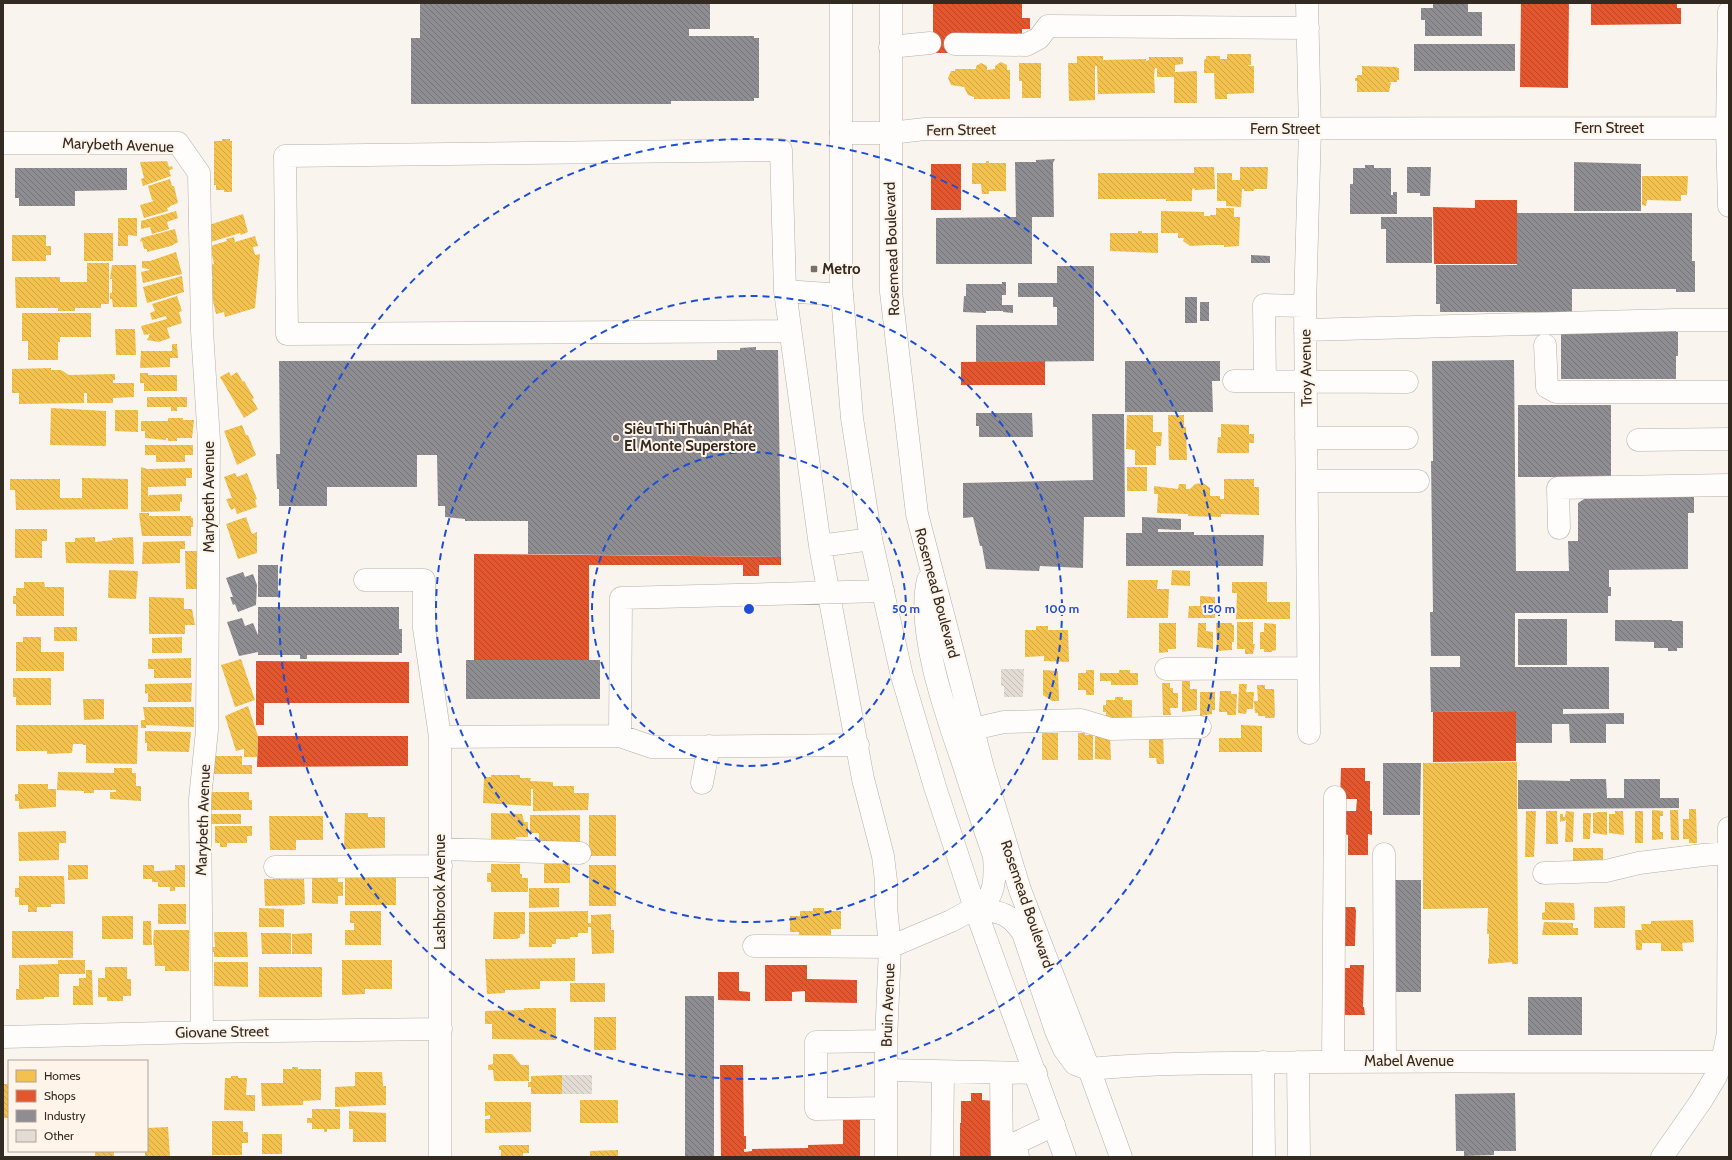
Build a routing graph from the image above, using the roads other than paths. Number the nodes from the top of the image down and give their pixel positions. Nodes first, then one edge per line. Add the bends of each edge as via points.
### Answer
1 (841, 3) edge
2 (891, 3) edge
3 (1307, 3) edge
4 (1729, 12) edge
5 (1308, 28) junction
6 (930, 43) dead end
7 (955, 44) dead end
8 (890, 47) junction
9 (1728, 128) edge
10 (1310, 129) junction
11 (841, 133) junction
12 (890, 133) junction
13 (3, 143) edge
14 (1729, 206) edge
15 (785, 291) junction
16 (842, 295) junction
17 (1305, 306) junction
18 (1729, 320) edge
19 (1305, 330) junction
20 (790, 331) junction
21 (1545, 345) dead end
22 (1234, 381) dead end
23 (1265, 382) junction
24 (1306, 382) junction
25 (1407, 382) dead end
26 (1729, 392) edge
27 (1306, 438) junction
28 (1407, 438) dead end
29 (1729, 439) edge
30 (1638, 440) dead end
31 (1307, 481) junction
32 (1418, 481) dead end
33 (1729, 485) edge
34 (1559, 528) dead end
35 (871, 539) junction
36 (820, 546) junction
37 (931, 568) junction
38 (365, 580) dead end
39 (883, 591) junction
40 (828, 592) junction
41 (1308, 668) junction
42 (1166, 669) dead end
43 (1200, 727) dead end
44 (973, 729) junction
45 (1308, 733) dead end
46 (620, 736) junction
47 (440, 737) junction
48 (858, 745) junction
49 (709, 746) junction
50 (702, 783) dead end
51 (1334, 797) dead end
52 (1729, 828) edge
53 (580, 853) dead end
54 (1729, 853) edge
55 (1384, 854) dead end
56 (441, 858) junction
57 (275, 867) dead end
58 (1544, 873) dead end
59 (975, 908) junction
60 (754, 946) dead end
61 (890, 947) junction
62 (441, 1029) junction
63 (202, 1032) junction
64 (3, 1037) edge
65 (886, 1041) junction
66 (1385, 1061) junction
67 (1262, 1062) junction
68 (1298, 1062) junction
69 (1333, 1062) junction
70 (1726, 1062) edge
71 (1090, 1069) junction
72 (886, 1070) junction
73 (943, 1072) junction
74 (1001, 1072) junction
75 (1036, 1073) junction
76 (886, 1108) junction
77 (1054, 1125) junction
78 (944, 1154) edge
79 (440, 1157) edge
80 (886, 1157) edge
81 (1002, 1157) edge
82 (1018, 1157) edge
83 (1065, 1157) edge
84 (1121, 1157) edge
85 (1264, 1157) edge
86 (1299, 1157) edge
87 (1662, 1157) edge

1 - 11 street
2 - 8 street, Rosemead Boulevard
3 - 5 street, Troy Avenue
4 - 9 street
5 - 7 street via 1048,26 1039,38 1026,45
5 - 10 street, Troy Avenue
6 - 8 street
8 - 12 street, Rosemead Boulevard
9 - 10 street, Fern Street
9 - 14 street
10 - 12 street, Fern Street via 925,129
10 - 17 street, Troy Avenue
11 - 12 street, Fern Street
11 - 16 street
12 - 37 street, Rosemead Boulevard via 891,292 917,514
13 - 63 street, Marybeth Avenue via 178,143 199,173 202,331 209,441 207,730 200,799
15 - 16 street
15 - 20 street
15 - 20 street via 781,150 285,156 287,334
16 - 35 street via 852,418
17 - 19 street, Troy Avenue
17 - 23 street via 1264,305
18 - 19 street
19 - 24 street, Troy Avenue
20 - 36 street
21 - 26 street via 1546,381 1548,387 1556,392
22 - 23 street
23 - 24 street
24 - 25 street
24 - 27 street, Troy Avenue
27 - 28 street
27 - 31 street, Troy Avenue
29 - 30 street
31 - 32 street
31 - 41 street, Troy Avenue
33 - 34 street via 1558,488
35 - 36 street
35 - 39 street
36 - 40 street
37 - 44 street, Rosemead Boulevard
37 - 59 street, Bruin Avenue via 926,589 926,620 940,693 994,856 992,892 986,901
38 - 47 street, Lashbrook Avenue via 424,580 424,628
39 - 40 street
39 - 59 street via 902,676 935,788
40 - 46 street via 621,598
40 - 48 street
41 - 42 street
41 - 45 street, Troy Avenue
43 - 44 street via 1111,729 1081,720 1004,722
44 - 71 street, Rosemead Boulevard via 1020,890
46 - 47 street
46 - 49 street via 652,747
47 - 56 street, Lashbrook Avenue
48 - 49 street
48 - 61 street via 863,779 883,856
49 - 50 street
51 - 69 street
52 - 54 street
53 - 56 street
54 - 58 street via 1640,863 1606,871
54 - 70 street
55 - 66 street
56 - 57 street
56 - 62 street, Lashbrook Avenue
59 - 61 street, Bruin Avenue
59 - 71 street via 1001,913 1015,921 1023,933 1064,1049 1075,1064
59 - 75 street
60 - 61 street
61 - 65 street, Bruin Avenue
62 - 63 street, Giovane Street
62 - 79 street, Lashbrook Avenue
63 - 64 street, Giovane Street
65 - 72 street, Bruin Avenue
65 - 76 street via 816,1042 816,1109
66 - 69 street, Mabel Avenue
66 - 70 street, Mabel Avenue
67 - 68 street, Mabel Avenue
67 - 71 street, Mabel Avenue via 1129,1065
67 - 85 street
68 - 69 street, Mabel Avenue
68 - 86 street
70 - 87 street
71 - 84 street, Rosemead Boulevard
72 - 73 street
72 - 76 street, Bruin Avenue
73 - 74 street
73 - 78 street
74 - 75 street
74 - 81 street
75 - 77 street
76 - 80 street, Bruin Avenue
77 - 82 street via 1016,1143
77 - 83 street

